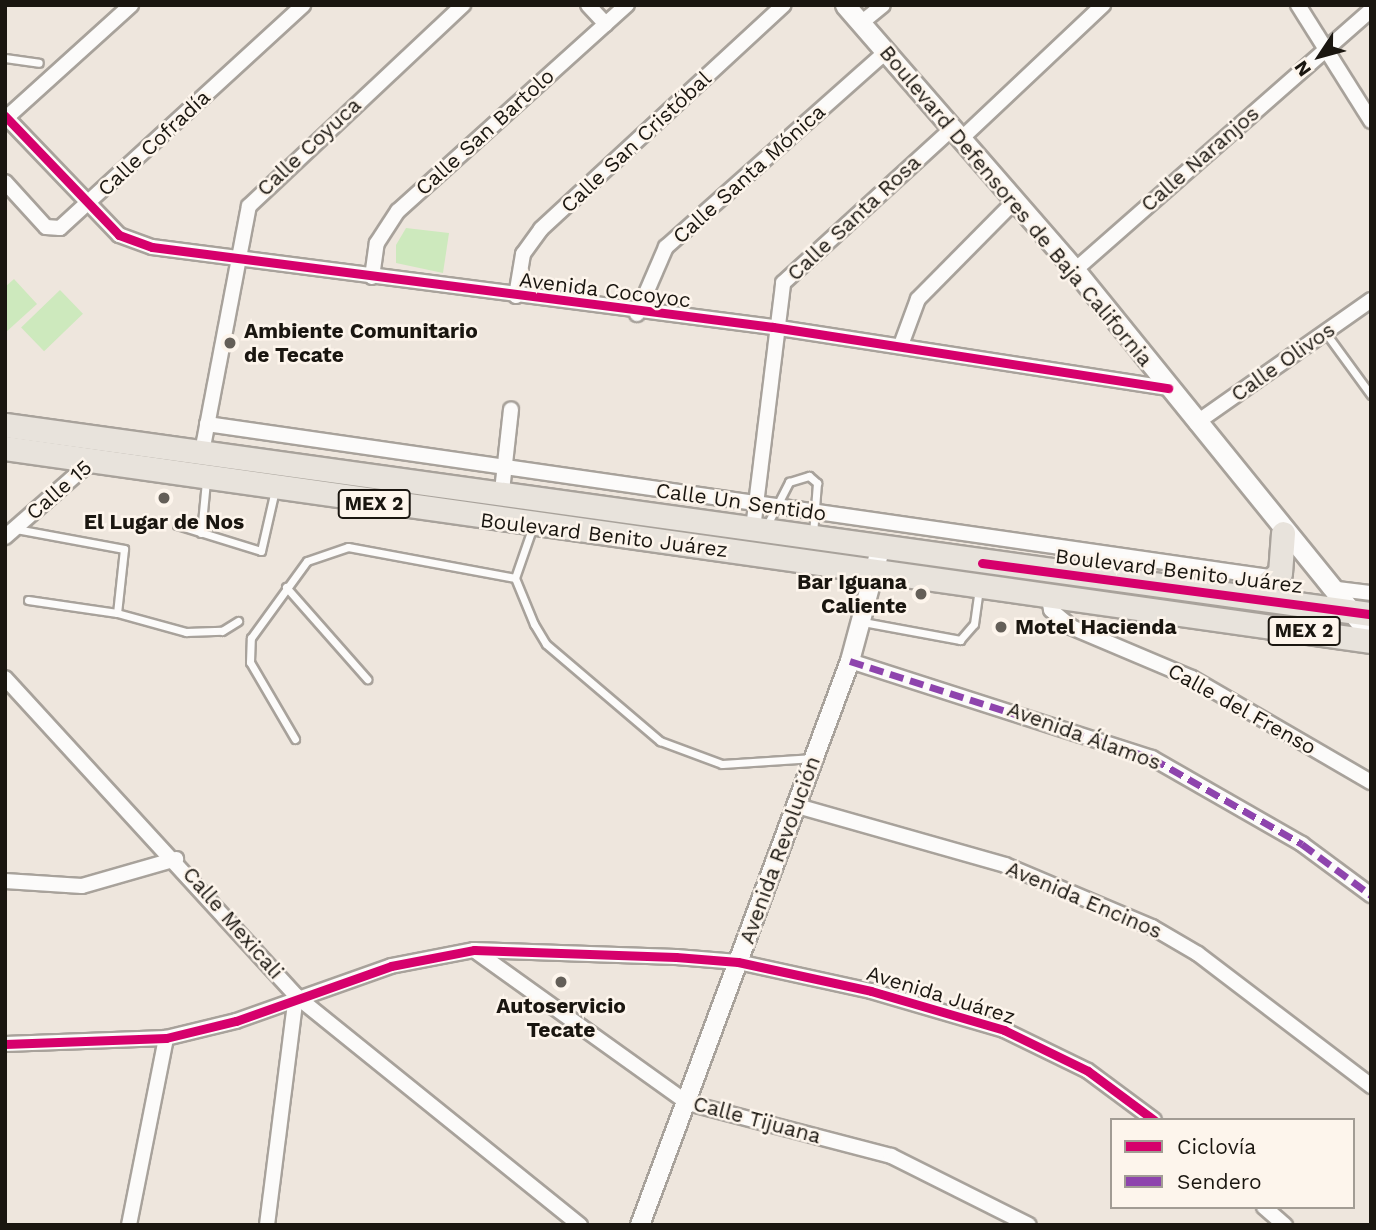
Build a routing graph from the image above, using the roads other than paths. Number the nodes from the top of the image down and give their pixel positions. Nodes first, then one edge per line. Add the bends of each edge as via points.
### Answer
1 (131, 5) edge
2 (303, 5) edge
3 (463, 5) edge
4 (588, 5) edge
5 (627, 5) edge
6 (784, 5) edge
7 (845, 5) edge
8 (883, 5) edge
9 (1103, 5) edge
10 (1298, 5) edge
11 (1371, 10) edge
12 (861, 23) junction
13 (606, 24) junction
14 (1325, 49) junction
15 (886, 52) junction
16 (5, 58) edge
17 (39, 63) dead end
18 (6, 118) edge
19 (1371, 121) edge
20 (957, 133) junction
21 (5, 182) edge
22 (1015, 201) junction
23 (88, 204) junction
24 (239, 260) junction
25 (1075, 270) junction
26 (372, 277) junction
27 (516, 296) junction
28 (1371, 300) edge
29 (637, 314) junction
30 (773, 327) junction
31 (1325, 332) junction
32 (901, 345) junction
33 (1168, 388) junction
34 (1371, 395) edge
35 (511, 409) dead end
36 (1196, 423) junction
37 (207, 424) junction
38 (5, 425) edge
39 (113, 443) junction
40 (5, 448) edge
41 (202, 452) junction
42 (91, 462) junction
43 (504, 467) junction
44 (207, 479) junction
45 (276, 489) junction
46 (502, 491) junction
47 (756, 505) junction
48 (772, 506) junction
49 (814, 513) junction
50 (883, 521) junction
51 (177, 525) dead end
52 (533, 526) junction
53 (759, 530) junction
54 (10, 533) edge
55 (201, 533) junction
56 (1283, 533) junction
57 (812, 539) junction
58 (878, 560) junction
59 (515, 578) junction
60 (1276, 578) junction
61 (980, 585) junction
62 (286, 587) junction
63 (1328, 588) junction
64 (1371, 593) edge
65 (1048, 594) junction
66 (1250, 597) junction
67 (28, 600) dead end
68 (1345, 610) junction
69 (117, 613) junction
70 (1371, 614) edge
71 (238, 621) dead end
72 (862, 621) junction
73 (1248, 623) junction
74 (1371, 638) edge
75 (850, 661) junction
76 (5, 678) edge
77 (368, 679) dead end
78 (295, 739) dead end
79 (815, 758) junction
80 (1371, 782) edge
81 (797, 806) junction
82 (176, 859) junction
83 (5, 881) edge
84 (1371, 895) edge
85 (474, 950) junction
86 (738, 962) junction
87 (296, 996) junction
88 (166, 1038) junction
89 (5, 1044) edge
90 (1371, 1086) edge
91 (688, 1103) junction
92 (1151, 1118) edge
93 (1266, 1209) edge
94 (129, 1225) edge
95 (267, 1225) edge
96 (580, 1225) edge
97 (640, 1225) edge
98 (1028, 1225) edge
99 (1285, 1225) edge

1 - 18 street
2 - 23 street, Calle Cofradía
3 - 24 street, Calle Coyuca via 256,195
4 - 13 street
5 - 13 street, Calle San Bartolo
6 - 27 street, Calle San Cristóbal via 541,229 523,254
7 - 12 main road, Boulevard Defensores de Baja California
8 - 12 street
9 - 20 street, Calle Santa Rosa
10 - 14 street
11 - 14 street, Calle Naranjos
12 - 15 main road, Boulevard Defensores de Baja California
13 - 26 street, Calle San Bartolo via 398,211 377,243
14 - 19 street
14 - 25 street, Calle Naranjos
15 - 20 main road, Boulevard Defensores de Baja California
15 - 29 street, Calle Santa Mónica via 666,247
16 - 17 lane
18 - 23 street, Avenida Cocoyoc
20 - 22 main road, Boulevard Defensores de Baja California
20 - 30 street, Calle Santa Rosa via 788,277 778,293
21 - 23 street, Calle Cofradía via 53,230
22 - 25 main road, Boulevard Defensores de Baja California
22 - 32 street via 918,299
23 - 24 street, Avenida Cocoyoc via 135,242
24 - 26 street, Avenida Cocoyoc
24 - 37 street, Calle Coyuca
25 - 33 main road, Boulevard Defensores de Baja California
26 - 27 street, Avenida Cocoyoc
27 - 29 street, Avenida Cocoyoc
28 - 31 street, Calle Olivos
29 - 30 street, Avenida Cocoyoc
30 - 32 street, Avenida Cocoyoc
30 - 47 street, Calle Santa Rosa
31 - 34 lane
31 - 36 street, Calle Olivos
32 - 33 street, Avenida Cocoyoc
33 - 36 main road, Boulevard Defensores de Baja California
35 - 43 street
36 - 56 main road, Boulevard Defensores de Baja California
37 - 41 street, Calle Coyuca
37 - 43 street, Calle Un Sentido
38 - 39 main road, Boulevard Benito Juárez / MEX 2
39 - 41 main road, Boulevard Benito Juárez / MEX 2
39 - 42 street, Calle 15
40 - 42 main road, Boulevard Benito Juárez / MEX 2
41 - 46 main road, Boulevard Benito Juárez / MEX 2
42 - 44 main road, Boulevard Benito Juárez / MEX 2
42 - 54 street, Calle 15
43 - 46 street
43 - 47 street, Calle Un Sentido
44 - 45 main road, Boulevard Benito Juárez / MEX 2
44 - 55 lane
45 - 52 main road, Boulevard Benito Juárez / MEX 2
45 - 55 lane via 261,551
46 - 53 main road, Boulevard Benito Juárez / MEX 2
47 - 48 street, Calle Un Sentido
47 - 53 street, Calle Santa Rosa
48 - 49 street, Calle Un Sentido
48 - 49 lane via 789,482 809,476 817,483
48 - 53 lane
49 - 50 street, Calle Un Sentido
49 - 57 lane
50 - 58 street
50 - 60 street, Calle Un Sentido
51 - 55 lane
52 - 58 main road, Boulevard Benito Juárez / MEX 2
52 - 59 lane
53 - 57 main road, Boulevard Benito Juárez / MEX 2
54 - 69 lane via 124,549
56 - 60 main road via 1286,554
56 - 63 main road, Boulevard Defensores de Baja California
57 - 58 main road, Boulevard Benito Juárez / MEX 2
58 - 61 main road, Boulevard Benito Juárez / MEX 2
58 - 66 main road, Boulevard Benito Juárez / MEX 2
58 - 72 street, Avenida Revolución
59 - 62 lane via 348,547 307,561
59 - 79 lane via 546,644 660,741 722,764
60 - 66 main road
61 - 65 main road, Boulevard Benito Juárez / MEX 2
61 - 72 lane via 974,624 960,640
62 - 77 lane
62 - 78 lane via 251,638 250,662
63 - 64 street
63 - 68 main road, Boulevard Defensores de Baja California
65 - 73 main road, Boulevard Benito Juárez / MEX 2
65 - 80 street, Calle del Frenso via 1051,610 1071,627 1192,678
66 - 68 main road, Boulevard Benito Juárez / MEX 2
67 - 69 lane
68 - 70 main road, Boulevard Benito Juárez / MEX 2
68 - 73 main road via 1331,621 1275,614
68 - 74 main road, Boulevard Defensores de Baja California
69 - 71 lane via 186,632 222,631
72 - 75 street, Avenida Revolución
73 - 74 main road, Boulevard Benito Juárez / MEX 2
75 - 79 street, Avenida Revolución
75 - 84 street, Avenida Álamos via 1152,758 1302,844
76 - 82 street, Calle Mexicali
79 - 81 street, Avenida Revolución
81 - 86 street, Avenida Revolución
81 - 90 street, Avenida Encinos via 1005,865 1130,916 1198,954
82 - 83 street via 82,886
82 - 87 street, Calle Mexicali
85 - 86 street, Avenida Juárez
85 - 87 street, Avenida Juárez
85 - 91 street, Calle Tijuana
86 - 91 street, Avenida Revolución
86 - 92 street, Avenida Juárez via 1004,1030 1088,1071
87 - 88 street, Avenida Juárez via 236,1021
87 - 95 street
87 - 96 street, Calle Mexicali
88 - 89 street, Avenida Juárez
88 - 94 street
91 - 97 street, Avenida Revolución
91 - 98 street, Calle Tijuana via 891,1156
93 - 99 street

